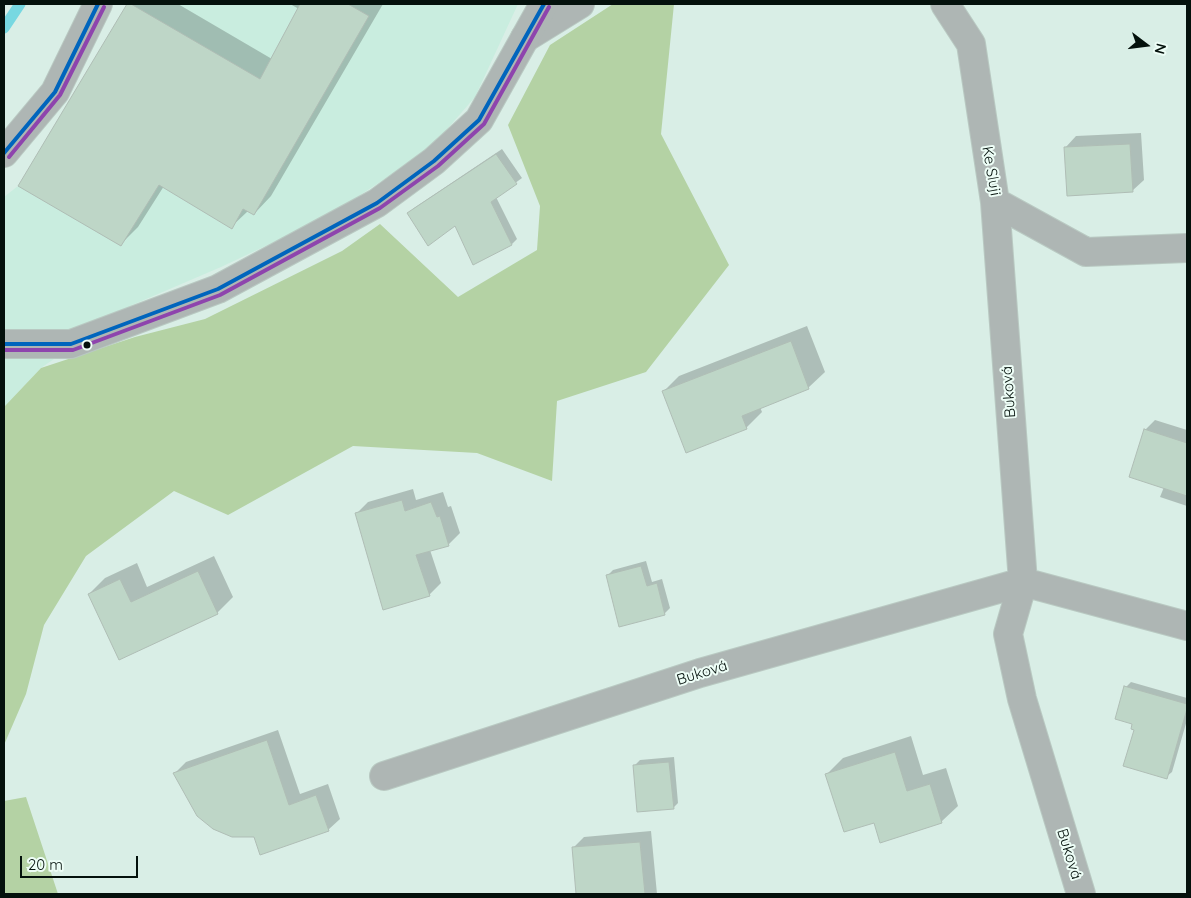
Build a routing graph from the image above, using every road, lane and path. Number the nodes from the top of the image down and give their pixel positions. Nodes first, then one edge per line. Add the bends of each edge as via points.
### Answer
1 (98, 4) edge
2 (544, 4) edge
3 (580, 4) edge
4 (945, 4) edge
5 (525, 38) junction
6 (4, 153) edge
7 (996, 202) junction
8 (1187, 248) edge
9 (4, 344) edge
10 (1023, 582) junction
11 (1187, 626) edge
12 (384, 776) dead end
13 (1081, 894) edge

1 - 6 street via 55,92
2 - 5 street
3 - 5 street
4 - 7 street, Ke Sluji via 971,44
5 - 9 street via 479,120 434,161 377,203 209,293 71,344
7 - 8 street, Ke Sluji via 1086,252
7 - 10 street, Buková
10 - 11 street
10 - 12 street, Buková via 700,674
10 - 13 street, Buková via 1008,634 1022,699

